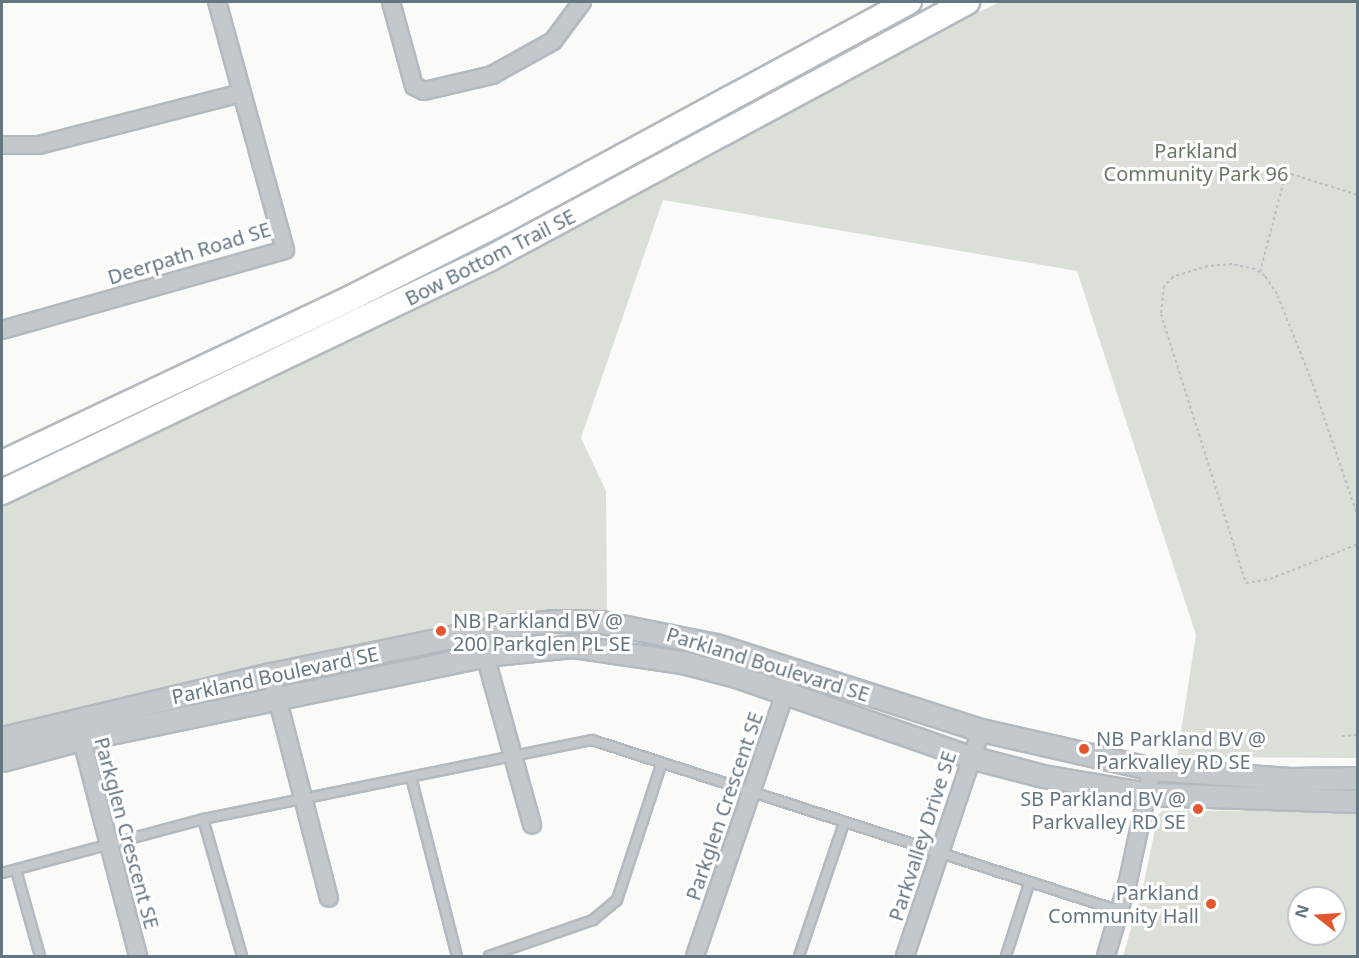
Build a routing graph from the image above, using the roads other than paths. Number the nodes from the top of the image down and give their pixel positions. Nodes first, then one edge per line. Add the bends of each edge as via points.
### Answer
1 (217, 2) edge
2 (391, 2) edge
3 (582, 2) edge
4 (909, 2) edge
5 (968, 2) edge
6 (242, 93) junction
7 (2, 145) edge
8 (2, 330) edge
9 (2, 463) edge
10 (2, 492) edge
11 (485, 655) junction
12 (793, 669) junction
13 (271, 674) junction
14 (785, 693) junction
15 (276, 697) junction
16 (79, 729) junction
17 (981, 730) junction
18 (2, 738) edge
19 (970, 756) junction
20 (512, 757) junction
21 (2, 760) edge
22 (661, 765) junction
23 (1152, 769) junction
24 (411, 777) junction
25 (1358, 778) edge
26 (750, 792) junction
27 (1148, 794) junction
28 (304, 801) junction
29 (1358, 801) edge
30 (203, 819) junction
31 (844, 823) junction
32 (532, 825) dead end
33 (107, 842) junction
34 (938, 851) junction
35 (16, 870) junction
36 (2, 873) edge
37 (1029, 884) junction
38 (329, 898) dead end
39 (1120, 911) junction
40 (40, 957) edge
41 (138, 957) edge
42 (242, 957) edge
43 (457, 957) edge
44 (489, 957) edge
45 (695, 957) edge
46 (799, 957) edge
47 (904, 957) edge
48 (1006, 957) edge
49 (1106, 957) edge

1 - 6 street, Deerpath Road SE
2 - 3 street via 414,86 424,91 492,75 553,41
4 - 9 main road, Bow Bottom Trail SE via 507,219 351,298
5 - 10 main road, Bow Bottom Trail SE via 489,260
6 - 7 street via 39,146
6 - 8 street, Deerpath Road SE via 285,250
11 - 14 street, Parkland Boulevard SE via 573,646 682,662
11 - 15 street, Parkland Boulevard SE
11 - 20 street
12 - 13 street, Parkland Boulevard SE via 650,629 553,621 499,627
12 - 14 street, Parkglen Crescent SE
12 - 17 street, Parkland Boulevard SE
13 - 15 street
13 - 16 street, Parkland Boulevard SE
14 - 19 street, Parkland Boulevard SE
14 - 26 street, Parkglen Crescent SE
15 - 16 street, Parkland Boulevard SE
15 - 28 street
16 - 18 street, Parkland Boulevard SE
16 - 21 street, Parkland Boulevard SE
16 - 33 street, Parkglen Crescent SE
17 - 19 street, Parkvalley Drive SE
17 - 23 street, Parkland Boulevard SE
19 - 27 street, Parkland Boulevard SE via 1043,776
19 - 34 street, Parkvalley Drive SE
20 - 22 lane via 592,740
20 - 24 lane
20 - 32 street
22 - 26 lane
22 - 44 lane via 617,900 593,920
23 - 25 street, Parkland Boulevard SE via 1290,779
23 - 27 street
24 - 28 lane
24 - 43 lane
26 - 31 lane
26 - 45 street, Parkglen Crescent SE
27 - 29 street, Parkland Boulevard SE
27 - 39 street
28 - 30 lane
28 - 38 street
30 - 33 lane
30 - 42 lane
31 - 34 lane
31 - 46 lane
33 - 35 lane
33 - 41 street, Parkglen Crescent SE
34 - 37 lane
34 - 47 street, Parkvalley Drive SE
35 - 36 lane
35 - 40 lane
37 - 39 lane
37 - 48 lane
39 - 49 street

